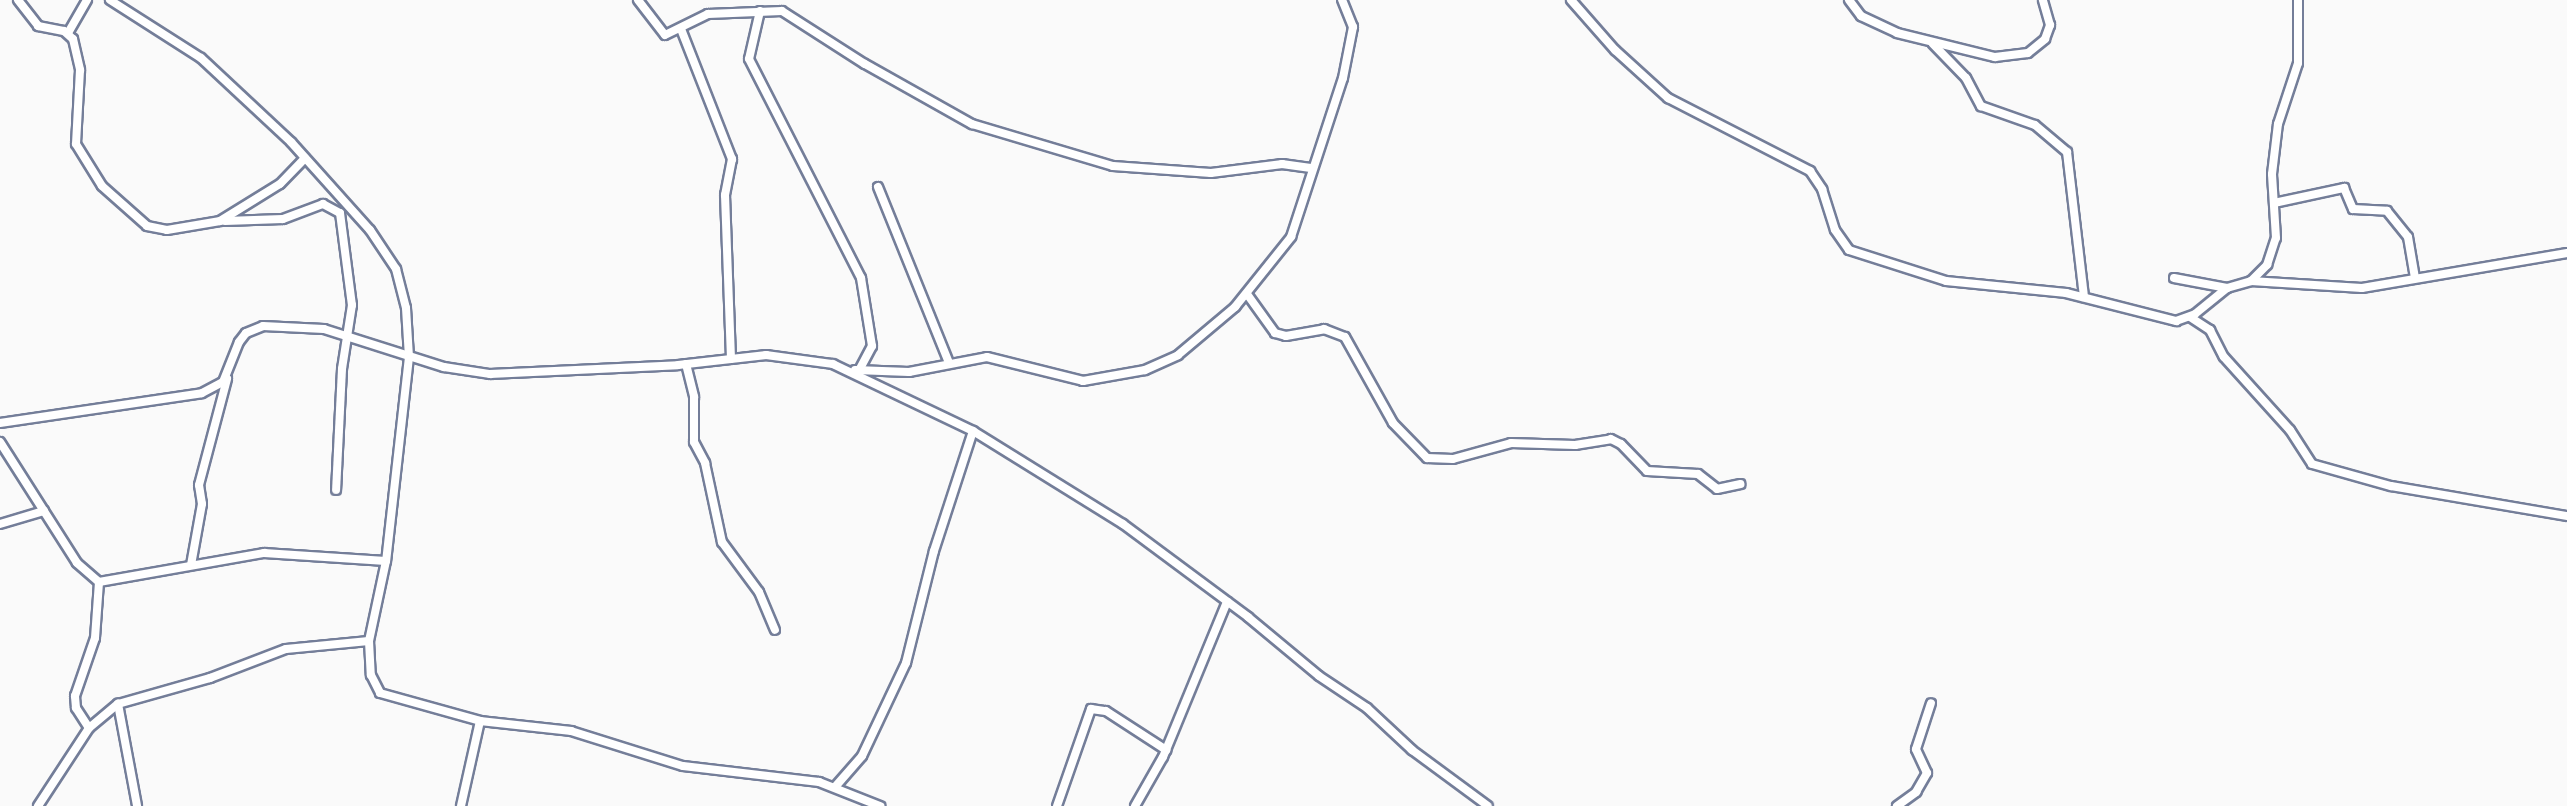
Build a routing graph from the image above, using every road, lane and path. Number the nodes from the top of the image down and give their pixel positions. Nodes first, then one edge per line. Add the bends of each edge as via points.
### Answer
1 (18, 0) edge
2 (87, 0) edge
3 (110, 0) edge
4 (142, 0) edge
5 (638, 0) edge
6 (782, 0) edge
7 (1342, 0) edge
8 (1571, 0) edge
9 (1850, 0) edge
10 (2043, 0) edge
11 (2298, 0) edge
12 (776, 9) junction
13 (760, 11) junction
14 (134, 12) junction
15 (681, 29) junction
16 (68, 33) junction
17 (1933, 44) junction
18 (305, 158) junction
19 (1311, 168) junction
20 (878, 188) dead end
21 (2274, 203) junction
22 (220, 221) junction
23 (2567, 253) edge
24 (2174, 278) dead end
25 (2415, 278) junction
26 (2252, 281) junction
27 (2226, 288) junction
28 (1247, 294) junction
29 (2084, 297) junction
30 (2190, 316) junction
31 (346, 338) junction
32 (409, 357) junction
33 (732, 359) junction
34 (949, 362) junction
35 (686, 364) junction
36 (855, 370) junction
37 (227, 378) junction
38 (0, 423) edge
39 (973, 431) junction
40 (0, 442) edge
41 (14, 463) junction
42 (0, 467) edge
43 (1740, 484) dead end
44 (336, 490) dead end
45 (44, 511) junction
46 (2567, 516) edge
47 (0, 524) edge
48 (386, 560) junction
49 (191, 564) junction
50 (99, 582) junction
51 (1227, 602) junction
52 (775, 630) dead end
53 (369, 641) junction
54 (1932, 703) dead end
55 (118, 704) junction
56 (480, 721) junction
57 (89, 728) junction
58 (1166, 750) junction
59 (835, 786) junction
60 (44, 804) edge
61 (138, 806) edge
62 (461, 806) edge
63 (880, 806) edge
64 (1058, 806) edge
65 (1136, 806) edge
66 (1488, 806) edge
67 (1896, 806) edge

1 - 16 street via 38,26
2 - 16 street
3 - 14 street
4 - 14 street
5 - 15 street via 660,34
6 - 12 street
7 - 19 street via 1352,20 1349,48 1336,106
8 - 29 street via 1668,98 1810,171 1835,230 1854,252 1962,284
9 - 17 street via 1861,16
10 - 17 street via 2048,32 2028,53 1995,57
11 - 21 street via 2298,63 2278,124
12 - 13 street
12 - 19 street via 964,120 1016,140 1127,168
13 - 15 street via 708,14
13 - 36 street via 749,59 861,278 872,346
14 - 18 street via 201,58
15 - 33 street via 732,159 725,195
16 - 22 street via 80,70 76,144 90,172 147,226 166,230
17 - 29 street via 1966,78 1981,106 2035,125 2067,152
18 - 22 street via 280,184
18 - 32 street via 396,268
19 - 28 street via 1286,247
20 - 34 street
21 - 25 street via 2346,189 2353,209 2386,210 2410,242
21 - 26 street via 2276,238
22 - 31 street via 273,220 324,204 338,210 352,296
23 - 25 street
24 - 27 street
25 - 26 street via 2340,289
26 - 27 street
27 - 30 street
28 - 34 street via 1178,354 1111,378 1055,377 986,357
28 - 43 street via 1275,332 1324,330 1345,337 1394,423 1427,458 1453,459 1511,443 1611,440 1647,471 1698,474 1717,489
29 - 30 street via 2168,321
30 - 46 street via 2210,330 2312,464 2391,486
31 - 32 street
31 - 37 street via 316,328 256,327 239,342
31 - 44 street
32 - 35 street via 506,374
32 - 48 street
33 - 35 street
33 - 36 street via 786,356
34 - 36 street via 910,372
35 - 52 street via 694,442 722,542 756,587
36 - 39 street
37 - 38 street via 192,396
37 - 49 street via 199,485
39 - 51 street via 1094,505
39 - 59 street via 906,663 862,756
40 - 41 street
41 - 42 street
41 - 45 street
45 - 47 street
45 - 50 street via 77,563
48 - 49 street via 277,552
48 - 53 street
49 - 50 street
50 - 57 street via 95,638 75,696
51 - 58 street
51 - 66 street
53 - 55 street via 286,649
53 - 56 street via 371,676 380,693
54 - 67 street via 1916,749 1927,773
55 - 57 street
55 - 61 street
56 - 59 street via 571,731 683,766
56 - 62 street
57 - 60 street
58 - 64 street via 1106,711 1091,709
58 - 65 street
59 - 63 street

